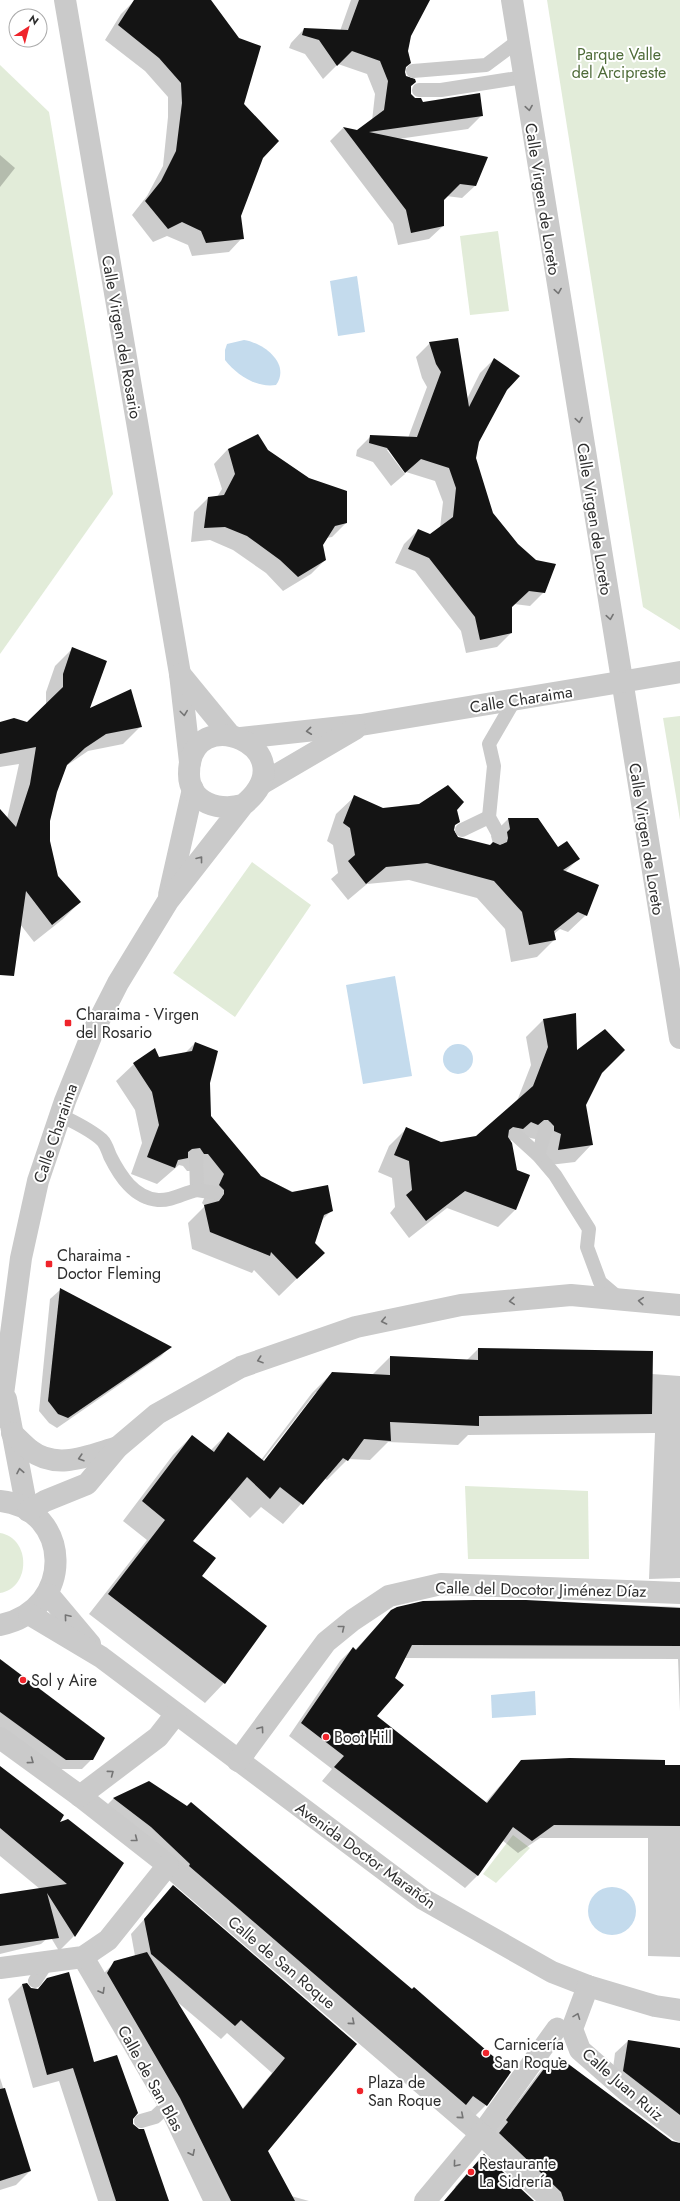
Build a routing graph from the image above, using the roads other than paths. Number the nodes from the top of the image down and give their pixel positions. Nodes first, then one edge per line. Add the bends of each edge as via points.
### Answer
1 (64, 0) edge
2 (512, 0) edge
3 (518, 41) junction
4 (413, 71) dead end
5 (524, 77) junction
6 (419, 90) dead end
7 (680, 672) edge
8 (180, 674) junction
9 (621, 683) junction
10 (514, 701) junction
11 (361, 725) junction
12 (236, 736) junction
13 (190, 762) junction
14 (261, 784) junction
15 (193, 789) junction
16 (243, 805) junction
17 (489, 817) junction
18 (462, 830) dead end
19 (500, 837) dead end
20 (168, 901) junction
21 (680, 1038) edge
22 (60, 1115) junction
23 (546, 1128) dead end
24 (516, 1136) dead end
25 (538, 1155) junction
26 (196, 1156) dead end
27 (197, 1190) junction
28 (216, 1193) dead end
29 (620, 1300) junction
30 (680, 1305) edge
31 (2, 1391) edge
32 (6, 1425) edge
33 (118, 1447) junction
34 (0, 1501) edge
35 (28, 1510) junction
36 (680, 1593) edge
37 (48, 1594) junction
38 (30, 1614) junction
39 (0, 1625) edge
40 (101, 1657) junction
41 (176, 1714) junction
42 (0, 1738) edge
43 (238, 1761) junction
44 (80, 1796) junction
45 (168, 1865) junction
46 (83, 1957) junction
47 (48, 1962) junction
48 (0, 1968) edge
49 (35, 1981) dead end
50 (588, 1986) junction
51 (680, 2010) edge
52 (557, 2028) dead end
53 (169, 2104) junction
54 (141, 2121) dead end
55 (680, 2131) edge
56 (482, 2132) junction
57 (216, 2201) edge
58 (425, 2201) edge
59 (552, 2201) edge

1 - 8 street, Calle Virgen del Rosario
2 - 3 street, Calle Virgen de Loreto
3 - 4 lane via 486,65
3 - 5 street, Calle Virgen de Loreto
5 - 6 lane via 442,90
5 -> 9 street, Calle Virgen de Loreto
7 - 9 street, Calle Charaima
8 - 12 street, Calle Virgen del Rosario
8 -> 13 street, Calle Virgen del Rosario
9 - 10 street, Calle Charaima
9 - 21 street, Calle Virgen de Loreto
10 - 11 street, Calle Charaima
10 - 17 lane via 489,744 494,766
11 -> 12 street, Calle Charaima
11 - 14 street, Calle Charaima
12 - 13 street, Calle Charaima via 219,735 210,738 197,748
12 - 14 street via 252,745 260,757 263,771
13 - 15 street, Calle Charaima via 189,776
14 - 16 street via 254,796
15 - 16 street via 202,800 215,807
15 - 20 street, Calle Charaima
20 -> 16 street, Calle Charaima
17 - 18 lane
17 - 19 lane
20 - 22 street, Calle Charaima via 118,983 92,1034
22 - 27 lane via 85,1127 103,1141 119,1173 139,1193 159,1200 173,1199
22 - 31 street, Calle Charaima via 38,1181 21,1258
23 - 25 lane
24 - 25 lane
25 - 29 lane via 555,1175 589,1230 587,1247 600,1282
26 - 27 lane
27 - 28 lane
30 -> 29 street
29 -> 33 street via 571,1295 461,1305 356,1327 241,1367 157,1414
31 - 32 street, Calle Charaima
33 -> 32 street via 69,1462 49,1459 31,1451
35 -> 32 street, Calle Charaima
33 - 35 street via 86,1484
34 - 35 street
35 - 37 street via 42,1524 52,1540 55,1564
43 -> 36 street, Calle del Docotor Jiménez Díaz via 326,1642 389,1596 440,1584
37 - 38 street
40 -> 37 street, Avenida Doctor Marañón
38 - 39 street via 14,1622
38 - 40 street, Avenida Doctor Marañón
40 - 41 street, Avenida Doctor Marañón
41 - 43 street, Avenida Doctor Marañón
44 -> 41 street via 158,1737
42 -> 44 street, Calle de San Roque
43 - 50 street, Avenida Doctor Marañón via 423,1900 552,1972
44 -> 45 street, Calle de San Roque
45 - 46 street via 108,1940
45 -> 56 street, Calle de San Roque
46 - 47 street
46 -> 53 street, Calle de San Blas
47 - 48 street
47 - 49 lane
50 - 51 street, Avenida Doctor Marañón via 655,2006
55 -> 50 street, Calle Juan Ruiz via 628,2092 580,2050 572,2029
52 - 56 street
53 - 54 lane via 155,2117
53 -> 57 street, Calle de San Blas
56 -> 58 street
56 - 59 street, Calle de San Roque

